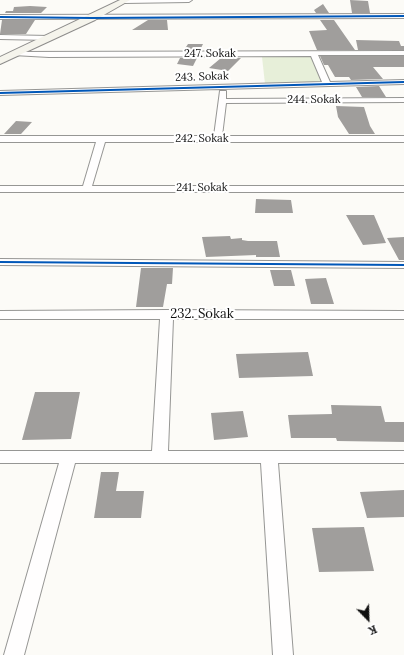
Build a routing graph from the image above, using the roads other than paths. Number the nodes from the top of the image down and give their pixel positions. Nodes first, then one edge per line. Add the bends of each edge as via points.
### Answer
1 (126, 0) edge
2 (189, 0) edge
3 (404, 16) edge
4 (0, 17) edge
5 (92, 18) junction
6 (0, 37) edge
7 (49, 38) junction
8 (404, 53) edge
9 (15, 54) junction
10 (314, 54) junction
11 (0, 61) edge
12 (404, 82) edge
13 (327, 84) junction
14 (223, 87) junction
15 (0, 93) edge
16 (404, 100) edge
17 (223, 101) junction
18 (218, 138) junction
19 (0, 139) edge
20 (101, 139) junction
21 (404, 139) edge
22 (87, 188) junction
23 (0, 189) edge
24 (404, 189) edge
25 (0, 262) edge
26 (404, 265) edge
27 (167, 314) junction
28 (0, 315) edge
29 (404, 315) edge
30 (0, 457) edge
31 (69, 457) junction
32 (160, 457) junction
33 (269, 457) junction
34 (404, 457) edge
35 (14, 655) edge
36 (283, 655) edge

1 - 2 street
1 - 5 main road
3 - 5 street
4 - 5 street
5 - 7 main road
6 - 7 street
7 - 9 main road
8 - 10 street, 247. Sokak
9 - 10 street, 247. Sokak
9 - 11 main road
10 - 13 street
12 - 13 street, 243. Sokak
13 - 14 street, 243. Sokak
14 - 15 street, 243. Sokak
14 - 17 street
16 - 17 street, 244. Sokak
17 - 18 street
18 - 20 street, 242. Sokak
18 - 21 street, 242. Sokak
19 - 20 street, 242. Sokak
20 - 22 street
22 - 23 street, 241. Sokak
22 - 24 street, 241. Sokak
25 - 26 street
27 - 28 street, 232. Sokak
27 - 29 street, 232. Sokak
27 - 32 street
30 - 31 street
31 - 32 street
31 - 35 street
32 - 33 street
33 - 34 street
33 - 36 street

